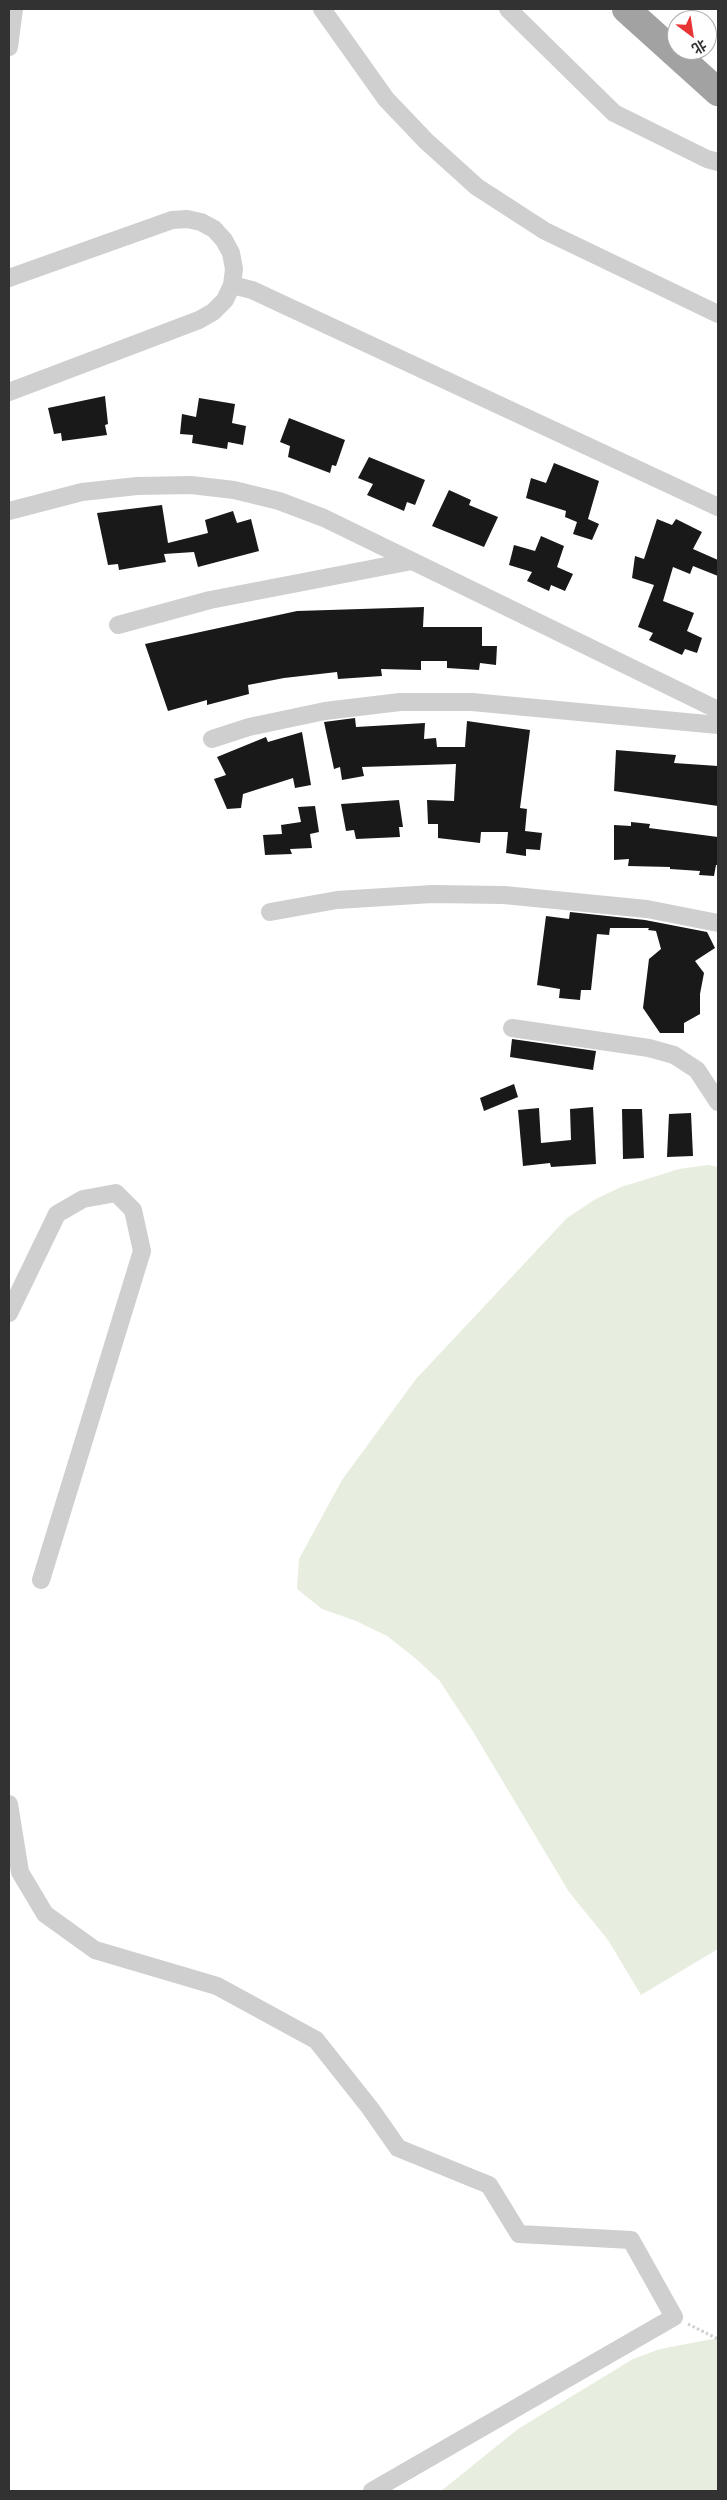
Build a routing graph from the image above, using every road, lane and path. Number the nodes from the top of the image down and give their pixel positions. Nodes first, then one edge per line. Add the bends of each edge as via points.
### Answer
1 (14, 9) edge
2 (322, 9) edge
3 (508, 9) edge
4 (626, 9) edge
5 (9, 47) edge
6 (718, 92) edge
7 (718, 162) edge
8 (9, 278) edge
9 (232, 285) junction
10 (718, 314) edge
11 (9, 392) edge
12 (718, 507) edge
13 (9, 511) edge
14 (412, 561) junction
15 (118, 625) dead end
16 (718, 710) edge
17 (718, 725) edge
18 (212, 740) dead end
19 (270, 912) dead end
20 (718, 922) edge
21 (512, 1028) dead end
22 (718, 1102) edge
23 (9, 1313) edge
24 (41, 1580) dead end
25 (9, 1804) edge
26 (674, 2317) junction
27 (718, 2339) edge
28 (372, 2491) edge

1 - 5 street
2 - 10 street via 386,98 426,141 477,187 546,231
3 - 7 street via 614,113
4 - 6 highway
8 - 9 street via 172,220 187,219 201,222 224,240 234,269
9 - 11 street via 225,300 199,320
9 - 12 street via 252,290
13 - 14 street via 82,492 137,486 208,487 279,501 324,518
14 - 15 street via 210,600
14 - 16 street
17 - 18 street via 472,702 400,702 316,713 249,727
19 - 20 street via 337,900 432,894 504,895 647,909
21 - 22 street via 649,1048 674,1056 696,1070
23 - 24 street via 57,1214 83,1199 116,1193 133,1210 142,1251
25 - 26 street via 20,1872 45,1914 95,1950 217,1986 316,2040 398,2148 490,2184 520,2234 631,2240
26 - 27 path
26 - 28 street

